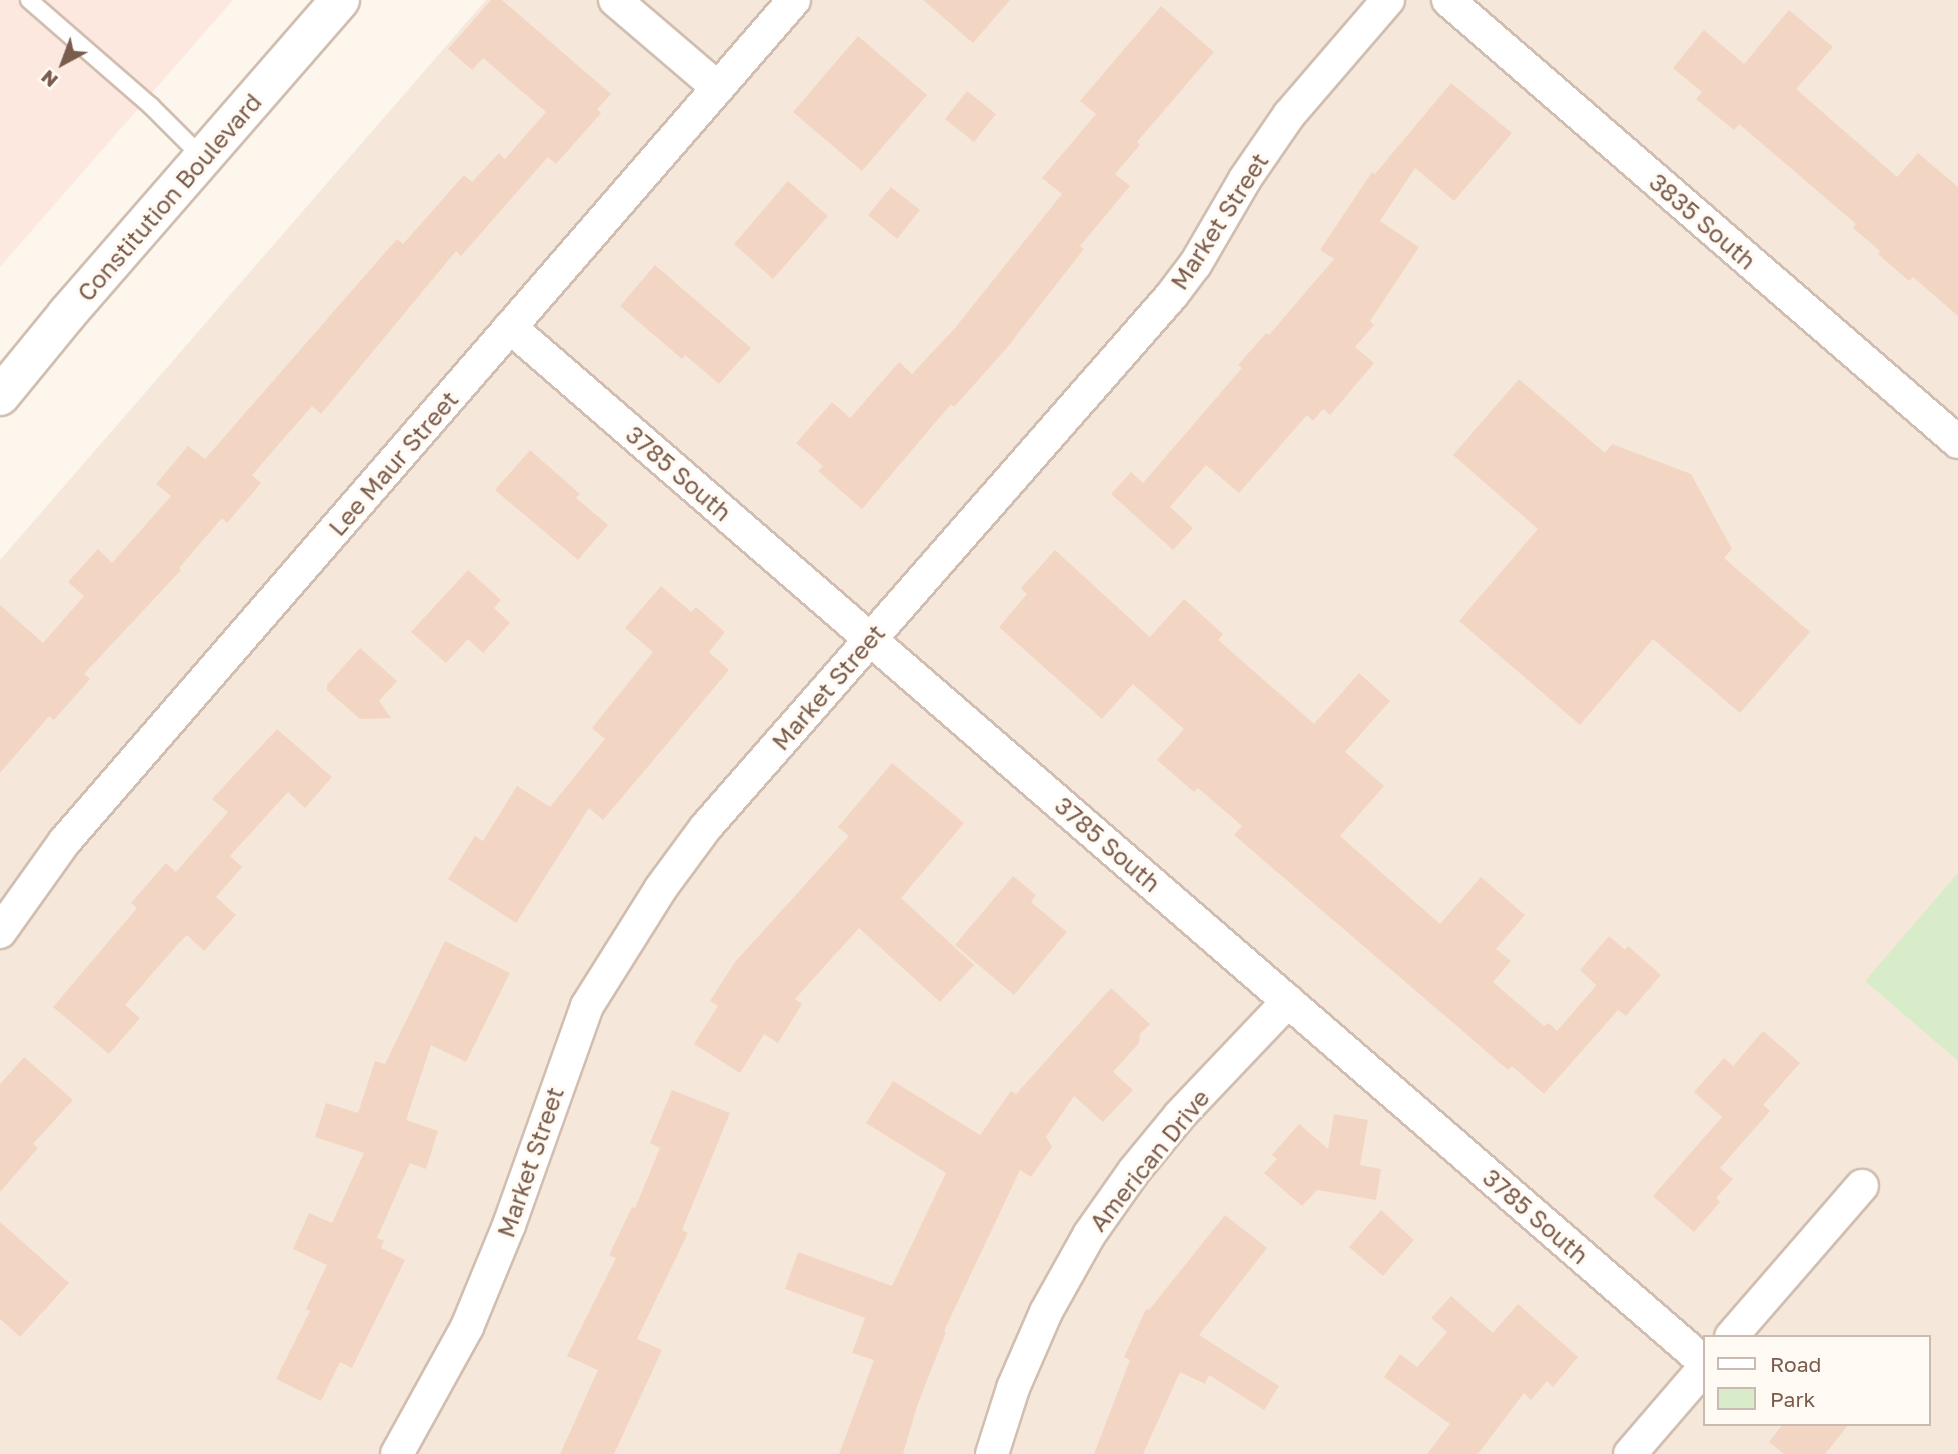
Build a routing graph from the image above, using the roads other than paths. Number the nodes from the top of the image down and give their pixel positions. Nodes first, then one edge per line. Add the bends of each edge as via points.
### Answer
1 (29, 0) edge
2 (340, 0) edge
3 (615, 0) edge
4 (794, 0) edge
5 (1388, 0) edge
6 (1448, 0) edge
7 (718, 88) junction
8 (203, 158) junction
9 (510, 327) junction
10 (0, 396) edge
11 (1958, 442) edge
12 (870, 638) junction
13 (0, 932) edge
14 (1288, 1001) junction
15 (1862, 1186) dead end
16 (1733, 1335) edge
17 (1702, 1360) edge
18 (1702, 1370) edge
19 (397, 1454) edge
20 (992, 1454) edge
21 (1630, 1454) edge

1 - 8 lane via 151,106
2 - 8 main road, Constitution Boulevard
3 - 7 street
4 - 7 street, Lee Maur Street
5 - 12 street, Market Street via 1289,115 1172,295
6 - 11 street, 3835 South
7 - 9 street, Lee Maur Street
8 - 10 main road, Constitution Boulevard
9 - 12 street, 3785 South
9 - 13 street, Lee Maur Street via 65,841
12 - 14 street, 3785 South
12 - 19 street, Market Street via 706,827 618,952 587,1006 509,1225 467,1327
14 - 17 street, 3785 South
14 - 20 street, American Drive via 1180,1115 1133,1171 1089,1235 1046,1312 1013,1388
15 - 16 street
18 - 21 street

